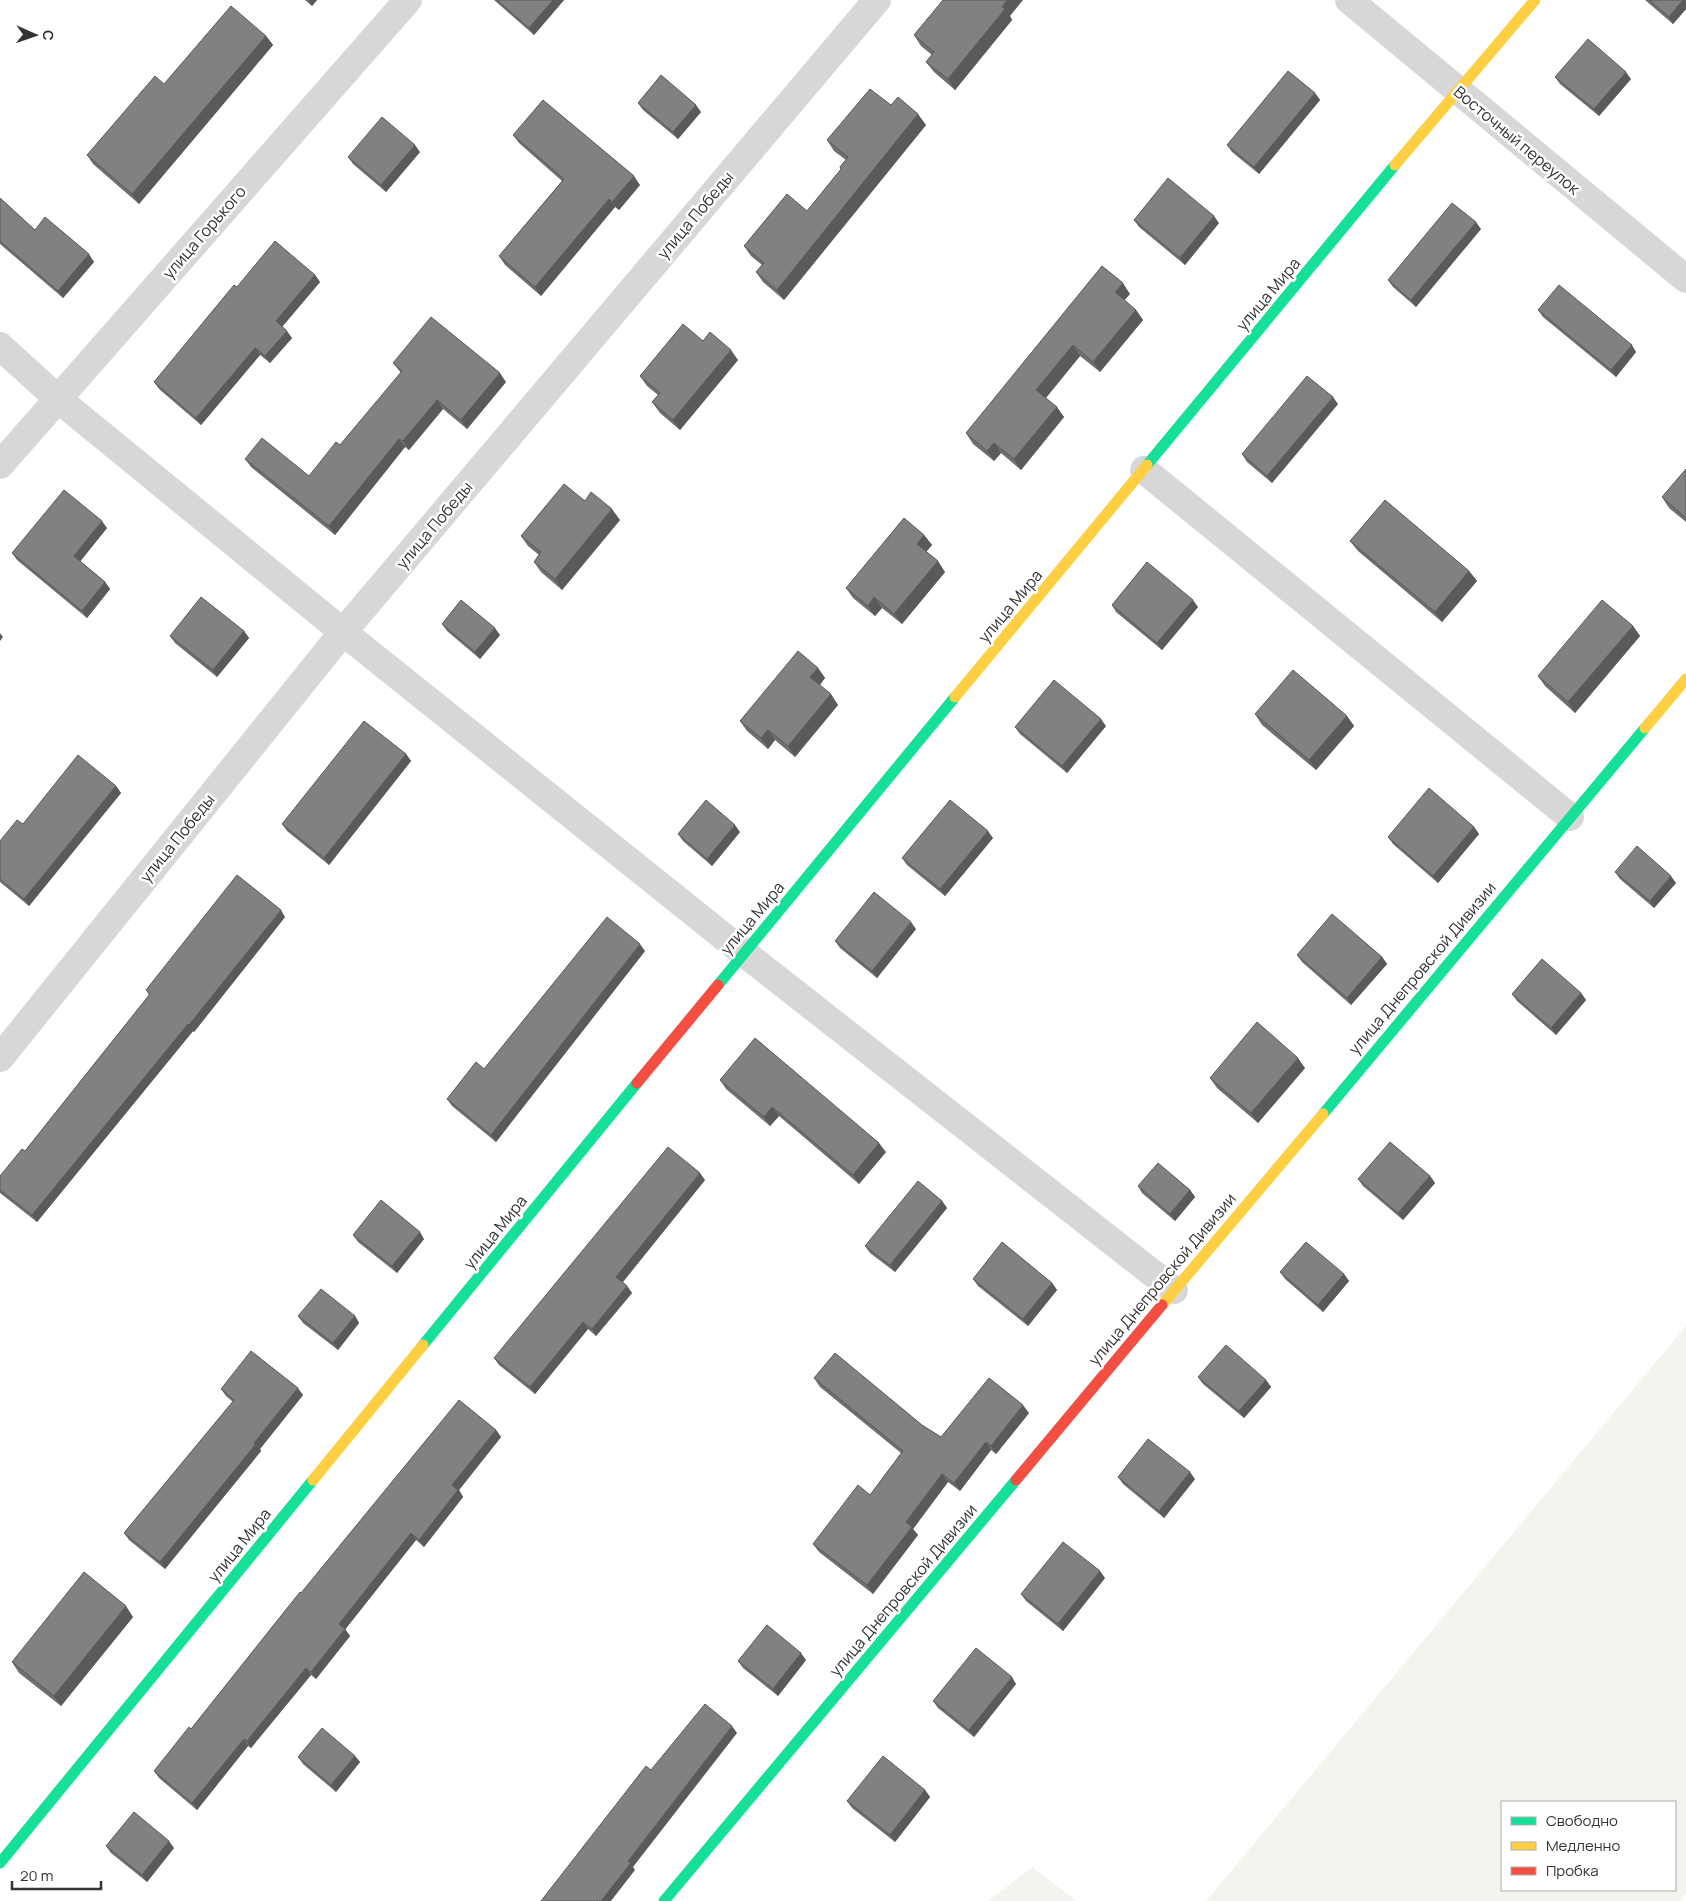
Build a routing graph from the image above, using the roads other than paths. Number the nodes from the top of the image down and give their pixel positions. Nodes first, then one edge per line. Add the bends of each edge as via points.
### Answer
1 (408, 0) edge
2 (877, 0) edge
3 (1349, 0) edge
4 (1535, 0) edge
5 (1457, 90) junction
6 (1686, 279) edge
7 (0, 346) edge
8 (58, 399) junction
9 (0, 465) edge
10 (1144, 470) junction
11 (343, 632) junction
12 (1686, 679) edge
13 (1570, 817) junction
14 (744, 953) junction
15 (0, 1058) edge
16 (1174, 1290) junction
17 (0, 1863) edge
18 (664, 1901) edge

1 - 8 street, улица Горького
2 - 11 street, улица Победы
3 - 5 street, Восточный переулок
4 - 5 street, улица Мира
5 - 6 street, Восточный переулок
5 - 10 street, улица Мира
7 - 8 street
8 - 9 street, улица Горького
8 - 11 street
10 - 13 street
10 - 14 street, улица Мира
11 - 14 street
11 - 15 street, улица Победы
12 - 13 street, улица Днепровской Дивизии
13 - 16 street, улица Днепровской Дивизии
14 - 16 street
14 - 17 street, улица Мира
16 - 18 street, улица Днепровской Дивизии

